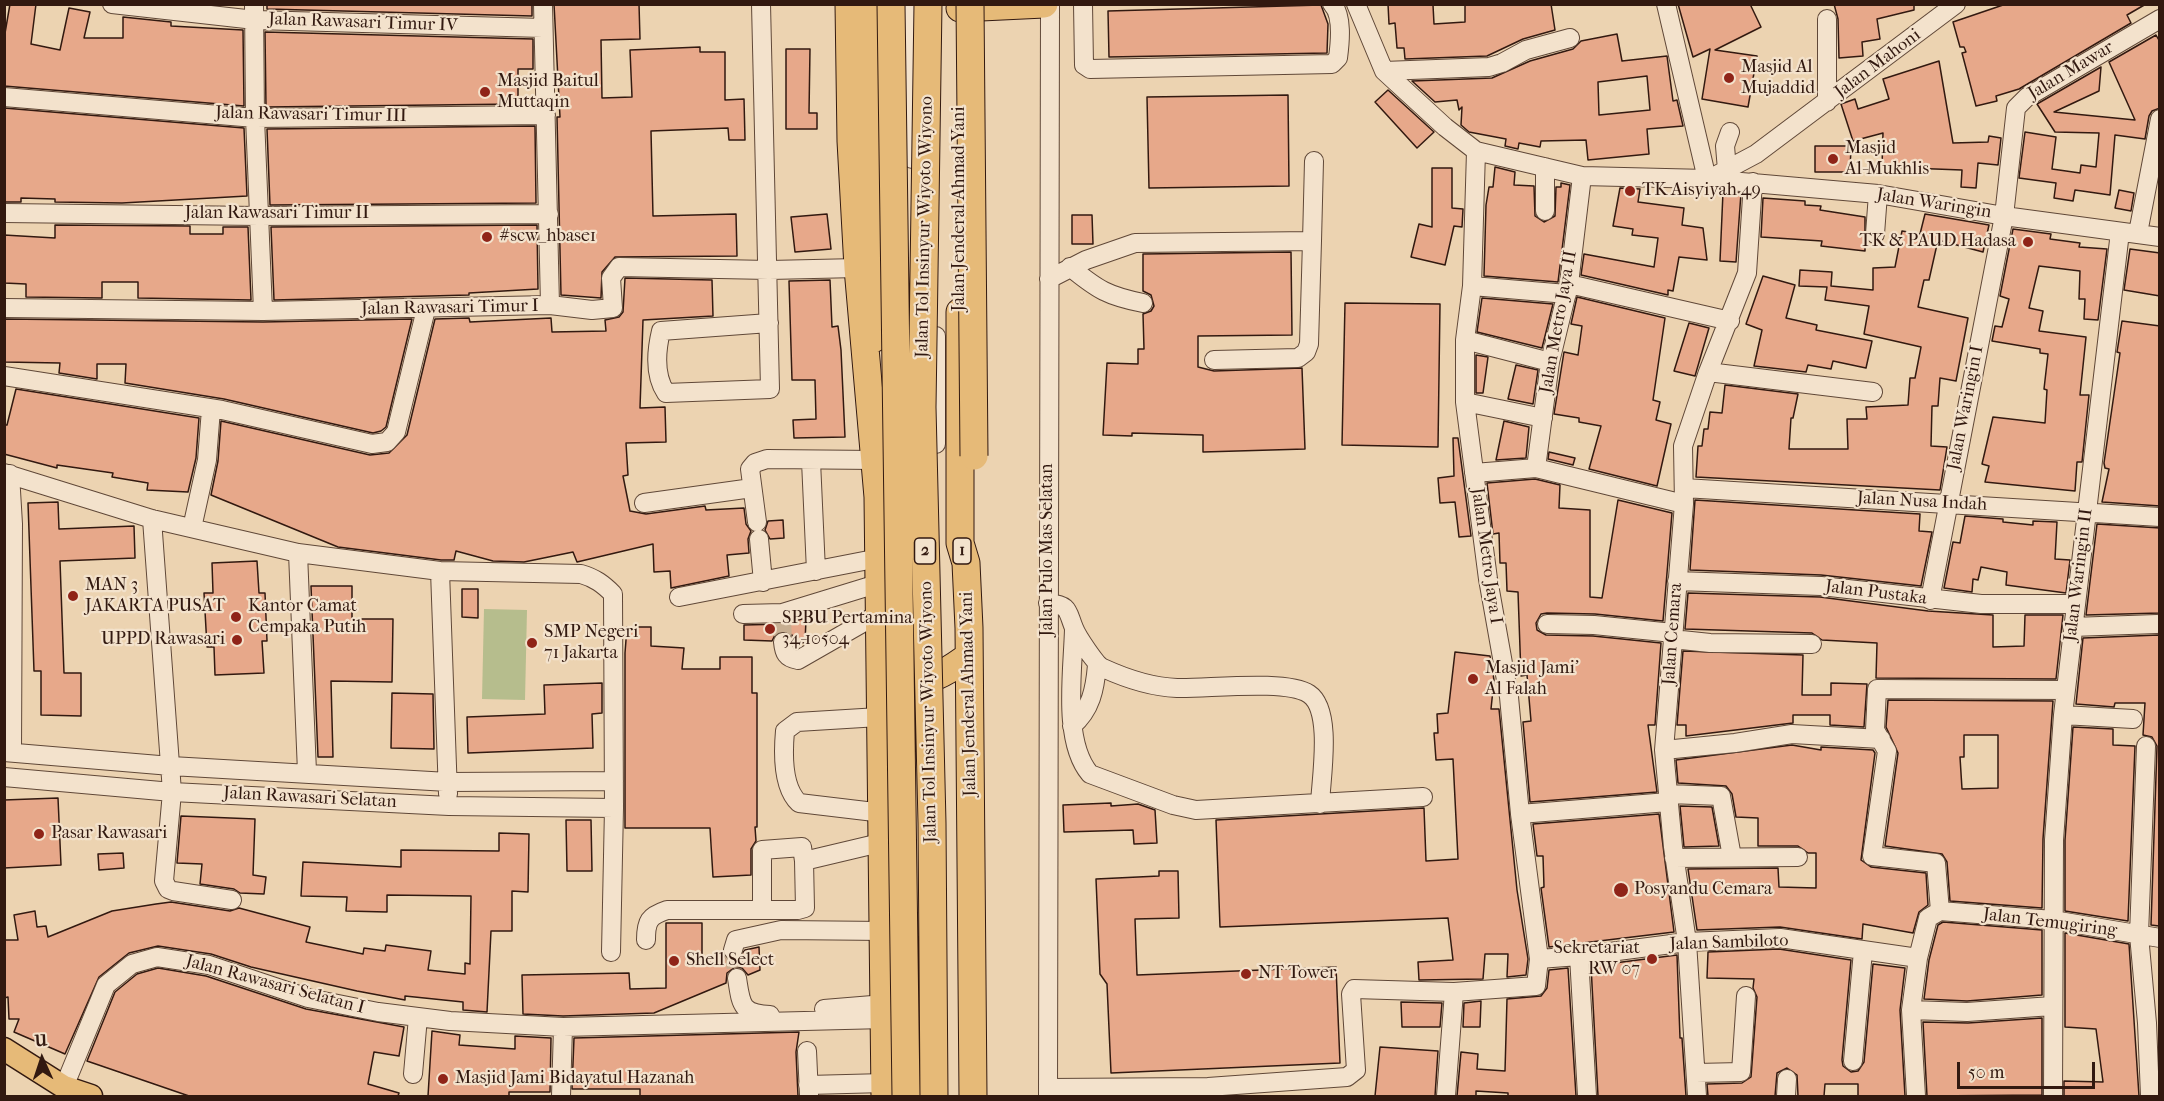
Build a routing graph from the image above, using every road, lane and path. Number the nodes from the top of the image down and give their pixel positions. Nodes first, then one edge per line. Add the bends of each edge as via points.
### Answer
1 (112, 4) edge
2 (543, 4) edge
3 (761, 4) edge
4 (849, 4) edge
5 (869, 4) edge
6 (891, 4) edge
7 (897, 4) edge
8 (913, 4) edge
9 (928, 4) edge
10 (1044, 4) edge
11 (1050, 4) edge
12 (1058, 4) edge
13 (1332, 4) edge
14 (1356, 4) edge
15 (1666, 4) edge
16 (1956, 4) edge
17 (1038, 5) edge
18 (1085, 5) edge
19 (964, 6) edge
20 (255, 12) edge
21 (1827, 19) dead end
22 (2160, 19) edge
23 (543, 28) junction
24 (1570, 38) dead end
25 (1384, 71) junction
26 (4, 97) edge
27 (1827, 102) junction
28 (546, 115) junction
29 (255, 118) junction
30 (2160, 119) edge
31 (1730, 132) dead end
32 (1476, 151) junction
33 (1314, 161) dead end
34 (1545, 167) junction
35 (1727, 170) junction
36 (1581, 176) junction
37 (1707, 179) junction
38 (1753, 182) junction
39 (1878, 194) junction
40 (1545, 211) dead end
41 (4, 213) edge
42 (549, 214) junction
43 (259, 216) junction
44 (2004, 216) junction
45 (2129, 233) junction
46 (1875, 234) dead end
47 (2160, 237) edge
48 (1312, 241) junction
49 (1070, 267) junction
50 (858, 268) junction
51 (769, 270) junction
52 (1049, 279) junction
53 (1472, 286) junction
54 (1568, 289) junction
55 (1143, 303) dead end
56 (550, 305) junction
57 (4, 308) edge
58 (426, 309) junction
59 (263, 311) junction
60 (1730, 321) junction
61 (769, 323) junction
62 (1465, 340) junction
63 (1214, 360) dead end
64 (1550, 362) junction
65 (1708, 372) junction
66 (869, 373) junction
67 (4, 376) edge
68 (1873, 392) dead end
69 (1465, 402) junction
70 (211, 409) junction
71 (1543, 418) junction
72 (876, 460) junction
73 (811, 461) junction
74 (1536, 468) junction
75 (7, 473) edge
76 (1474, 473) junction
77 (752, 488) junction
78 (1684, 496) junction
79 (1948, 502) junction
80 (644, 503) dead end
81 (2087, 511) junction
82 (2160, 517) edge
83 (152, 519) junction
84 (192, 528) junction
85 (298, 553) junction
86 (966, 563) junction
87 (879, 570) junction
88 (440, 571) junction
89 (816, 571) junction
90 (1677, 581) junction
91 (763, 582) junction
92 (679, 597) dead end
93 (1930, 600) junction
94 (1048, 603) junction
95 (2074, 604) junction
96 (880, 613) junction
97 (743, 614) dead end
98 (1547, 624) dead end
99 (2157, 624) dead end
100 (2072, 627) junction
101 (1074, 629) junction
102 (1673, 636) junction
103 (783, 642) tunnel mouth
104 (1812, 644) dead end
105 (969, 656) junction
106 (880, 664) junction
107 (1097, 665) junction
108 (920, 677) junction
109 (2065, 690) junction
110 (2063, 715) junction
111 (879, 717) junction
112 (2133, 719) dead end
113 (1072, 726) junction
114 (1881, 739) junction
115 (2146, 746) dead end
116 (1665, 750) junction
117 (8, 752) edge
118 (171, 766) junction
119 (307, 772) junction
120 (4, 777) edge
121 (448, 782) junction
122 (614, 782) junction
123 (172, 792) junction
124 (1423, 797) dead end
125 (1669, 798) junction
126 (1320, 804) junction
127 (449, 806) junction
128 (614, 808) junction
129 (883, 813) junction
130 (1520, 814) junction
131 (884, 842) junction
132 (1732, 857) junction
133 (1798, 857) dead end
134 (1674, 858) junction
135 (804, 861) junction
136 (231, 900) dead end
137 (762, 910) junction
138 (1940, 911) junction
139 (2053, 920) junction
140 (885, 931) junction
141 (2139, 935) junction
142 (2160, 938) edge
143 (646, 940) dead end
144 (1687, 942) junction
145 (733, 950) dead end
146 (1863, 951) junction
147 (611, 952) dead end
148 (1579, 956) junction
149 (1918, 958) junction
150 (1539, 959) junction
151 (737, 978) tunnel mouth
152 (1454, 992) junction
153 (1746, 996) dead end
154 (2052, 1006) junction
155 (1911, 1010) junction
156 (885, 1011) junction
157 (418, 1017) junction
158 (563, 1027) junction
159 (4, 1049) edge
160 (807, 1051) dead end
161 (1853, 1061) dead end
162 (1695, 1073) junction
163 (413, 1074) dead end
164 (808, 1091) edge
165 (892, 1092) edge
166 (1048, 1092) edge
167 (79, 1093) edge
168 (561, 1096) edge
169 (911, 1096) edge
170 (934, 1096) edge
171 (940, 1096) edge
172 (972, 1096) edge
173 (1446, 1096) edge
174 (1587, 1096) edge
175 (1697, 1096) edge
176 (1916, 1096) edge
177 (2053, 1096) edge
178 (2150, 1096) edge

1 - 20 street, Jalan Rawasari Timur IV
2 - 23 street
3 - 51 street
4 - 50 highway
5 - 66 highway via 868,67 880,301
6 - 165 highway, Jalan Tol Insinyur Wiyoto Wiyono / 2, bridge
7 - 66 highway via 900,293 898,309
8 - 108 street via 912,479
9 - 170 highway, Jalan Tol Insinyur Wiyoto Wiyono / 2, bridge via 922,406
10 - 17 highway
11 - 52 street, Jalan Pulo Mas Selatan
12 - 18 street
13 - 18 street via 1338,13 1339,47 1338,58 1332,64 1090,69 1084,65
14 - 25 street
15 - 37 street
16 - 27 street, Jalan Mahoni
17 - 19 highway
19 - 86 highway, Jalan Jenderal Ahmad Yani / 1 via 960,543
19 - 86 highway, bridge via 974,456 974,541
19 - 108 street
20 - 23 street, Jalan Rawasari Timur IV
20 - 29 street
21 - 27 street
22 - 44 street, Jalan Mawar via 2020,102 2016,108
23 - 28 street
24 - 25 street via 1526,50 1489,67
25 - 32 street
26 - 29 street, Jalan Rawasari Timur III
27 - 35 street, Jalan Mahoni via 1756,154
28 - 29 street, Jalan Rawasari Timur III
28 - 42 street
29 - 43 street
30 - 45 street, Jalan Waringin II
31 - 35 street via 1725,146
32 - 34 street, Jalan Waringin
32 - 53 street, Jalan Metro Jaya I
33 - 48 street
34 - 36 street, Jalan Waringin
34 - 40 street
35 - 37 street, Jalan Mahoni
36 - 37 street, Jalan Waringin
36 - 54 street, Jalan Metro Jaya II
37 - 38 street, Jalan Waringin
38 - 39 street, Jalan Waringin
38 - 60 street, Jalan Cemara via 1747,273
39 - 44 street, Jalan Waringin
39 - 46 street
41 - 43 street, Jalan Rawasari Timur II
42 - 43 street, Jalan Rawasari Timur II
42 - 56 street
43 - 59 street
44 - 45 street, Jalan Waringin
44 - 79 street, Jalan Waringin I
45 - 47 street, Jalan Waringin
45 - 81 street, Jalan Waringin II
48 - 49 street via 1135,243
48 - 63 street via 1306,352 1298,358
49 - 52 street
49 - 55 street via 1097,289
50 - 51 street, Jalan Rawasari Timur I
50 - 66 highway
51 - 56 street, Jalan Rawasari Timur I via 619,267 611,278 613,308
51 - 61 street
52 - 94 street, Jalan Pulo Mas Selatan
53 - 54 street
53 - 62 street, Jalan Metro Jaya I
54 - 60 street
54 - 64 street, Jalan Metro Jaya II
56 - 58 street, Jalan Rawasari Timur I
57 - 59 street, Jalan Rawasari Timur I
58 - 59 street, Jalan Rawasari Timur I
58 - 70 street via 396,432 387,442 372,444
60 - 65 street, Jalan Cemara
61 - 61 street via 770,390 666,393 659,382 657,348 661,331
62 - 64 street
62 - 69 street, Jalan Metro Jaya I
64 - 71 street, Jalan Metro Jaya II
65 - 68 street
65 - 78 street, Jalan Cemara via 1683,446
66 - 72 highway
67 - 70 street
69 - 71 street
69 - 76 street, Jalan Metro Jaya I
70 - 84 street via 207,460
71 - 74 street, Jalan Metro Jaya II
72 - 73 street
72 - 87 highway
73 - 77 street via 767,459 755,463 750,469
73 - 89 street
74 - 76 street, Jalan Nusa Indah
74 - 78 street, Jalan Nusa Indah
75 - 83 street
75 - 117 street, Jalan Rawasari Selatan via 13,524
76 - 130 street, Jalan Metro Jaya I via 1509,697
77 - 80 street
77 - 91 street
78 - 79 street, Jalan Nusa Indah
78 - 90 street, Jalan Cemara
79 - 81 street, Jalan Nusa Indah
79 - 93 street, Jalan Waringin I
81 - 82 street, Jalan Nusa Indah
81 - 95 street, Jalan Waringin II
83 - 84 street
83 - 118 street
84 - 85 street
85 - 88 street
85 - 119 street, Jalan Rawasari Selatan
86 - 105 highway, Jalan Jenderal Ahmad Yani / 1
87 - 89 street
87 - 96 highway
87 - 97 street via 782,615
88 - 121 street
88 - 122 street via 581,574 593,577 613,594
89 - 91 street
90 - 93 street, Jalan Pustaka via 1821,586
90 - 102 street, Jalan Cemara
91 - 92 street
93 - 95 street, Jalan Pustaka
94 - 101 street via 1059,604 1068,611
94 - 166 street, Jalan Pulo Mas Selatan
95 - 100 street, Jalan Waringin II
96 - 103 street via 798,660 785,654
96 - 106 highway
98 - 102 street via 1594,625
99 - 100 street
100 - 109 street, Jalan Waringin II
101 - 107 street
101 - 113 street
102 - 104 street via 1710,643
102 - 116 street, Jalan Cemara
105 - 108 highway
105 - 172 highway, Jalan Jenderal Ahmad Yani / 1
106 - 108 highway
106 - 111 highway
107 - 113 street via 1089,707
107 - 126 street via 1134,682 1175,688 1287,687 1309,694 1321,710
108 - 169 street
108 - 171 street
109 - 110 street, Jalan Waringin II
109 - 114 street via 1879,687 1875,730
110 - 112 street
110 - 139 street, Jalan Waringin II
111 - 129 highway
111 - 129 street via 797,722 785,731 783,752 789,787 799,803
113 - 126 street via 1080,763 1090,774 1173,805 1196,810
114 - 116 street via 1792,734
114 - 138 street via 1887,751 1872,856 1936,863
115 - 141 street
116 - 125 street, Jalan Cemara
117 - 118 street, Jalan Rawasari Selatan
118 - 119 street, Jalan Rawasari Selatan
118 - 123 street
119 - 121 street, Jalan Rawasari Selatan
120 - 123 street, Jalan Rawasari Selatan
121 - 122 street, Jalan Rawasari Selatan
121 - 127 street
122 - 128 street
123 - 127 street, Jalan Rawasari Selatan
123 - 136 street via 165,886 173,891
124 - 126 street
125 - 130 street
125 - 132 street via 1721,796
125 - 134 street, Jalan Cemara
127 - 128 street, Jalan Rawasari Selatan
128 - 147 street
129 - 131 highway
130 - 150 street, Jalan Metro Jaya I
131 - 135 street
131 - 140 highway
132 - 133 street
132 - 134 street
134 - 144 street, Jalan Cemara
135 - 137 street via 805,908
135 - 137 street via 802,847 762,850
137 - 143 street via 667,910 652,915 646,922
138 - 139 street, Jalan Temugiring
138 - 149 street via 1928,918
139 - 141 street, Jalan Temugiring
139 - 154 street, Jalan Waringin II
140 - 145 street via 781,930 736,940
140 - 156 highway
141 - 142 street, Jalan Temugiring
141 - 178 street
144 - 146 street, Jalan Sambiloto via 1780,938
144 - 148 street, Jalan Sambiloto
144 - 162 street, Jalan Cemara
146 - 149 street, Jalan Sambiloto
146 - 161 street
148 - 150 street, Jalan Sambiloto
148 - 174 street
149 - 155 street
150 - 152 street, Jalan Metro Jaya I via 1538,981 1532,988
151 - 156 street via 741,1004 750,1013
152 - 166 street via 1354,990 1351,994 1356,1070 1347,1077 1208,1087
152 - 173 street
153 - 162 street via 1741,1072
154 - 155 street via 1967,1012
154 - 177 street, Jalan Waringin II
155 - 176 street
156 - 158 street, Jalan Rawasari Selatan I
156 - 165 highway
157 - 158 street, Jalan Rawasari Selatan I
157 - 163 street
157 - 167 street, Jalan Rawasari Selatan I via 308,998 209,965 157,957 132,964 106,985
158 - 168 street
159 - 167 main road
160 - 164 street
162 - 175 street, Jalan Cemara
164 - 165 street

